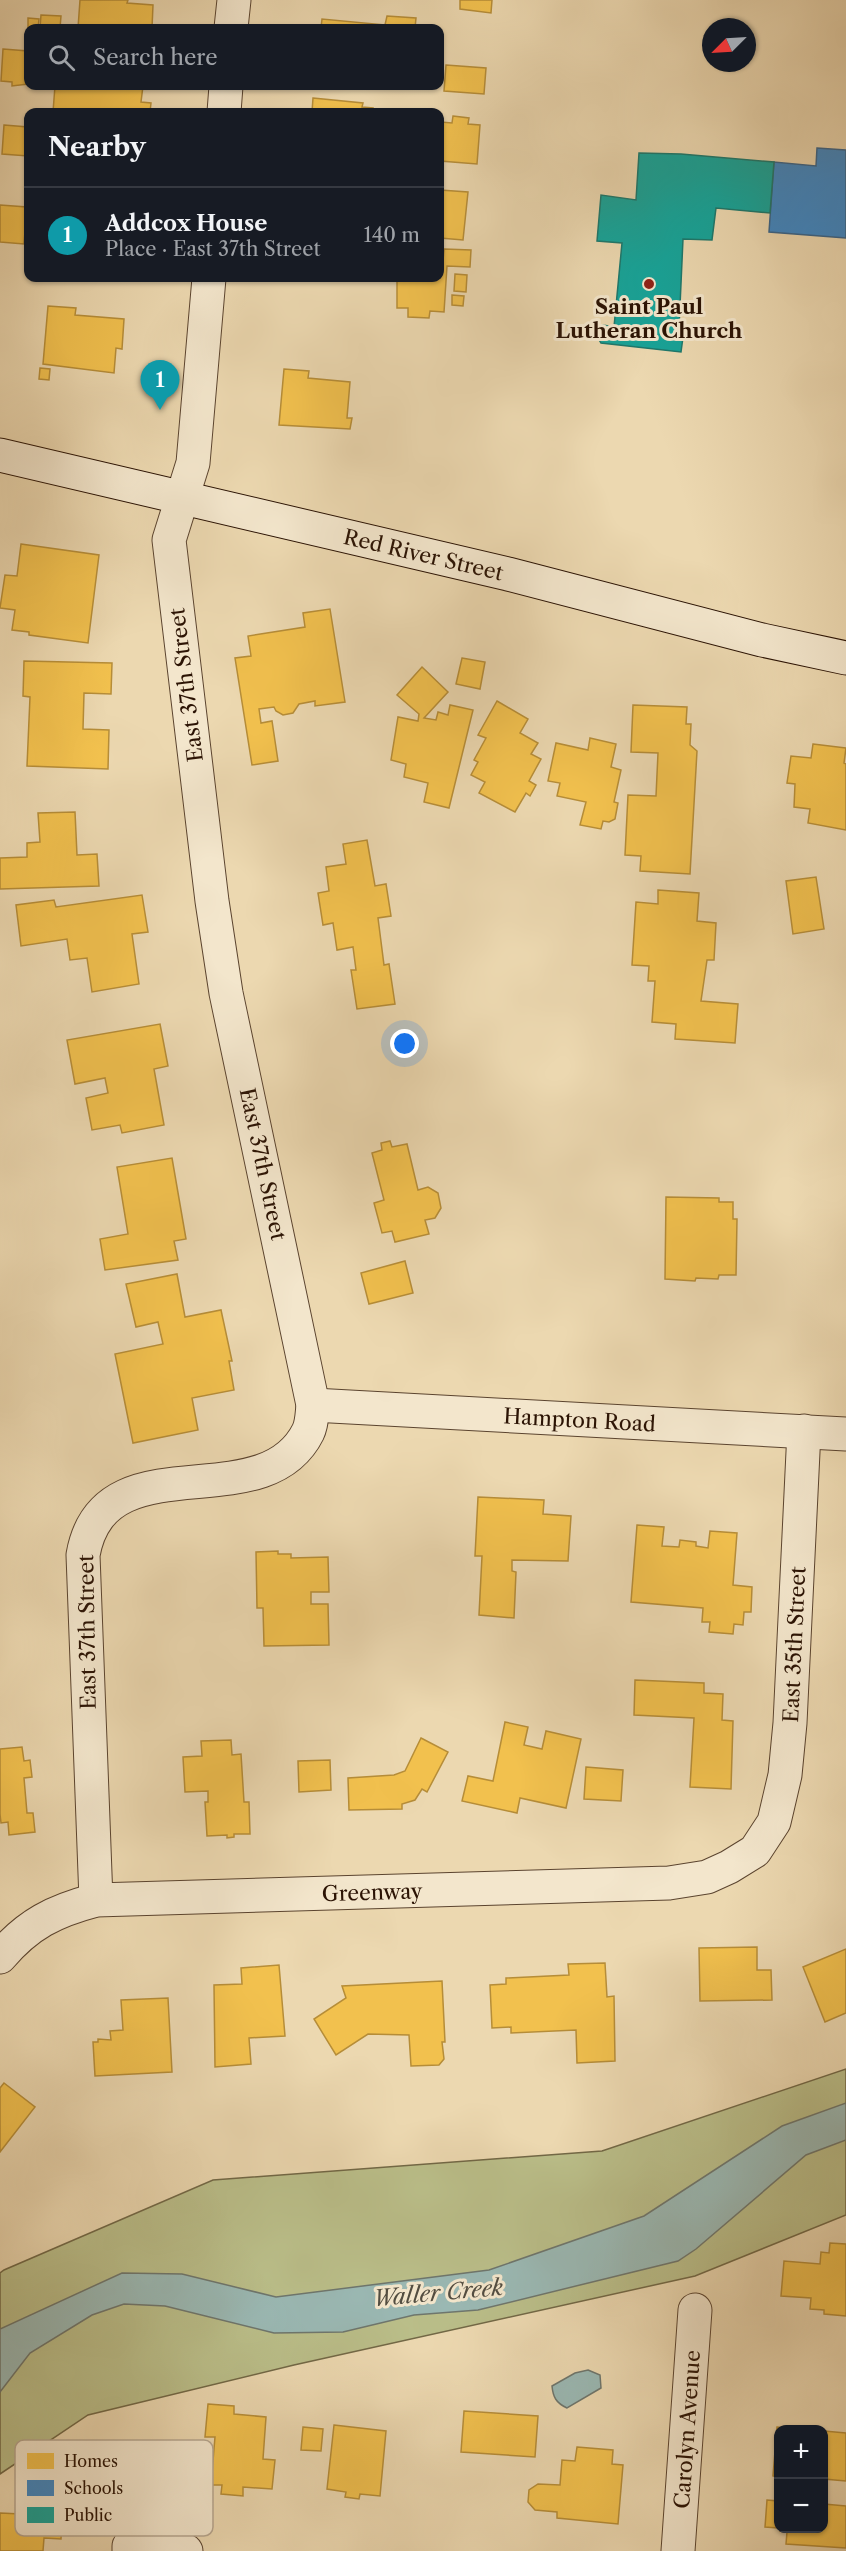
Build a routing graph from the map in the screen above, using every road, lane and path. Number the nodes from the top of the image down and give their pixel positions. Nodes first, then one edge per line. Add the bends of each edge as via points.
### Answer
1 (234, 0) edge
2 (231, 24) edge
3 (226, 90) edge
4 (224, 108) edge
5 (209, 282) edge
6 (0, 455) edge
7 (181, 500) junction
8 (846, 658) edge
9 (313, 1405) junction
10 (804, 1431) junction
11 (846, 1434) edge
12 (755, 1851) joint
13 (96, 1900) junction
14 (0, 1957) edge
15 (695, 2310) dead end
16 (129, 2549) edge
17 (186, 2551) edge
18 (678, 2551) edge

1 - 2 street
3 - 4 street
5 - 7 street, East 37th Street via 193,463
6 - 7 street, Red River Street
7 - 8 street, Red River Street via 508,574
7 - 9 street, East 37th Street via 169,540 212,901 226,993
9 - 10 street, Hampton Road
9 - 13 street, East 37th Street via 310,1430 281,1463 258,1473 136,1490 116,1499 97,1515 87,1534 83,1555
10 - 11 street, Hampton Road
10 - 12 street, East 35th Street via 785,1775 774,1822
12 - 13 street, Greenway via 707,1877 669,1883
13 - 14 street, Greenway via 64,1908 38,1922
15 - 18 street, Carolyn Avenue
16 - 17 street

